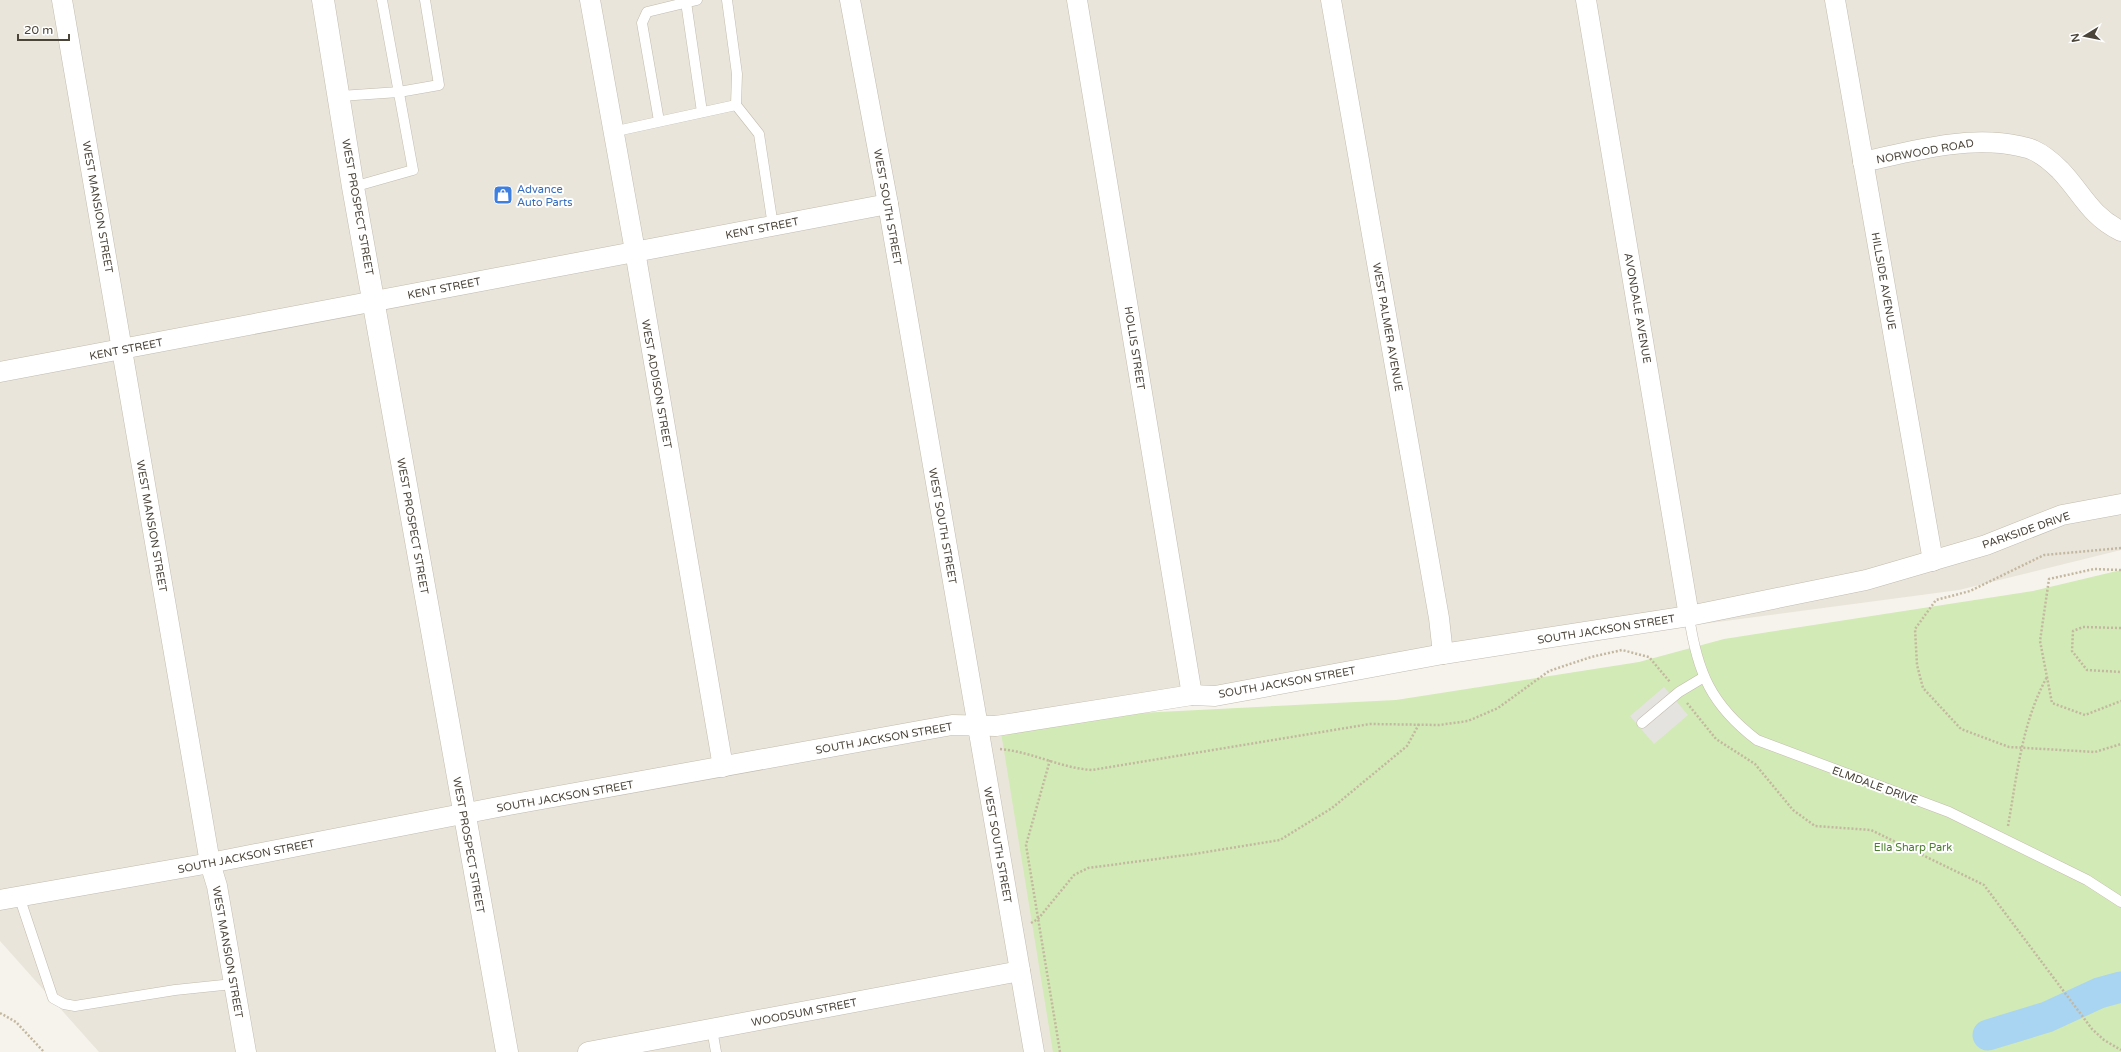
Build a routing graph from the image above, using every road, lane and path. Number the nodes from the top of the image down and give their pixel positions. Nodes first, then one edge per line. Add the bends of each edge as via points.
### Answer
1 (62, 0) edge
2 (323, 0) edge
3 (382, 0) edge
4 (425, 0) edge
5 (590, 0) edge
6 (697, 0) edge
7 (727, 0) edge
8 (850, 0) edge
9 (1077, 0) edge
10 (1331, 0) edge
11 (1586, 0) edge
12 (1836, 0) edge
13 (686, 2) junction
14 (399, 92) junction
15 (340, 96) junction
16 (736, 105) junction
17 (702, 112) junction
18 (659, 121) junction
19 (612, 132) junction
20 (1863, 162) junction
21 (353, 187) junction
22 (888, 204) junction
23 (773, 226) junction
24 (2121, 231) edge
25 (635, 251) junction
26 (374, 302) junction
27 (122, 350) junction
28 (0, 372) edge
29 (2121, 504) edge
30 (2121, 548) edge
31 (1933, 561) junction
32 (2121, 570) edge
33 (1689, 616) junction
34 (2121, 628) edge
35 (1443, 654) junction
36 (2121, 672) edge
37 (1704, 677) junction
38 (2047, 677) junction
39 (1679, 692) junction
40 (1192, 695) junction
41 (2121, 701) edge
42 (1642, 723) dead end
43 (1418, 724) junction
44 (977, 726) junction
45 (2121, 744) edge
46 (2022, 748) junction
47 (1000, 749) dead end
48 (1050, 760) junction
49 (723, 767) junction
50 (463, 814) junction
51 (2005, 840) junction
52 (210, 863) junction
53 (9, 898) edge
54 (2121, 902) edge
55 (1038, 919) junction
56 (1014, 932) junction
57 (1020, 971) junction
58 (233, 984) junction
59 (0, 1013) edge
60 (712, 1029) junction
61 (2121, 1050) edge
62 (44, 1052) edge
63 (246, 1052) edge
64 (507, 1052) edge
65 (588, 1052) edge
66 (716, 1052) edge
67 (1034, 1052) edge
68 (1060, 1052) edge

1 - 27 street, WEST MANSION STREET
2 - 15 street, WEST PROSPECT STREET
3 - 14 lane
4 - 14 lane via 439,85
5 - 19 street, WEST ADDISON STREET
6 - 13 lane
7 - 16 lane via 737,74
8 - 22 street, WEST SOUTH STREET
9 - 40 street, HOLLIS STREET
10 - 35 street, WEST PALMER AVENUE via 1439,618
11 - 33 street, AVONDALE AVENUE
12 - 20 street, HILLSIDE AVENUE
13 - 17 lane
13 - 18 lane via 646,12 642,23
14 - 15 lane
14 - 21 lane via 413,170
15 - 21 street, WEST PROSPECT STREET
16 - 17 lane
16 - 23 lane via 758,134
17 - 18 lane
18 - 19 lane
19 - 25 street, WEST ADDISON STREET
20 - 24 street, NORWOOD ROAD via 1971,142 2000,142 2033,150 2060,169 2106,224
20 - 31 street, HILLSIDE AVENUE
21 - 26 street, WEST PROSPECT STREET
22 - 23 street, KENT STREET
22 - 44 street, WEST SOUTH STREET
23 - 25 street, KENT STREET
25 - 26 street, KENT STREET
25 - 49 street, WEST ADDISON STREET
26 - 27 street, KENT STREET
26 - 50 street, WEST PROSPECT STREET
27 - 28 street, KENT STREET
27 - 52 street, WEST MANSION STREET
29 - 31 street, PARKSIDE DRIVE via 2062,516 1986,545
30 - 46 path via 2044,555 1970,591 1936,600 1915,630 1917,665 1923,688 1961,729 2009,747
31 - 33 street, SOUTH JACKSON STREET via 1866,580
32 - 38 path via 2094,569 2049,579 2040,641
33 - 35 street, SOUTH JACKSON STREET
33 - 37 lane, ELMDALE DRIVE via 1693,642
34 - 36 path via 2083,627 2073,631 2072,651 2087,670
35 - 40 street, SOUTH JACKSON STREET via 1215,696
37 - 39 lane
37 - 51 lane, ELMDALE DRIVE via 1714,698 1726,713 1757,740 1949,812
38 - 41 path via 2052,703 2085,715
38 - 46 path via 2036,697
39 - 42 lane
39 - 43 path via 1649,657 1622,650 1549,671 1498,708 1468,721 1439,725
39 - 61 path via 1716,739 1755,764 1793,810 1814,826 1870,830 1984,885 2092,1029
40 - 44 street, SOUTH JACKSON STREET via 996,726
43 - 48 path via 1370,724 1092,770 1076,769
43 - 55 path via 1407,746 1332,808 1280,840 1088,868 1074,875
44 - 49 street, SOUTH JACKSON STREET via 952,725
44 - 56 street, WEST SOUTH STREET
45 - 46 path via 2095,752
46 - 51 path
47 - 48 path via 1029,753
48 - 55 path via 1026,845
49 - 50 street, SOUTH JACKSON STREET
50 - 52 street, SOUTH JACKSON STREET
50 - 64 street, WEST PROSPECT STREET
51 - 54 lane, ELMDALE DRIVE via 2087,880
52 - 53 street, SOUTH JACKSON STREET
52 - 58 street, WEST MANSION STREET via 217,886
53 - 58 lane via 53,998 64,1004 75,1006 175,990
55 - 56 path
55 - 68 path
56 - 57 street, WEST SOUTH STREET
57 - 60 street, WOODSUM STREET
57 - 67 street, WEST SOUTH STREET
58 - 63 street, WEST MANSION STREET
59 - 62 path via 16,1022
60 - 65 street, WOODSUM STREET
60 - 66 lane

